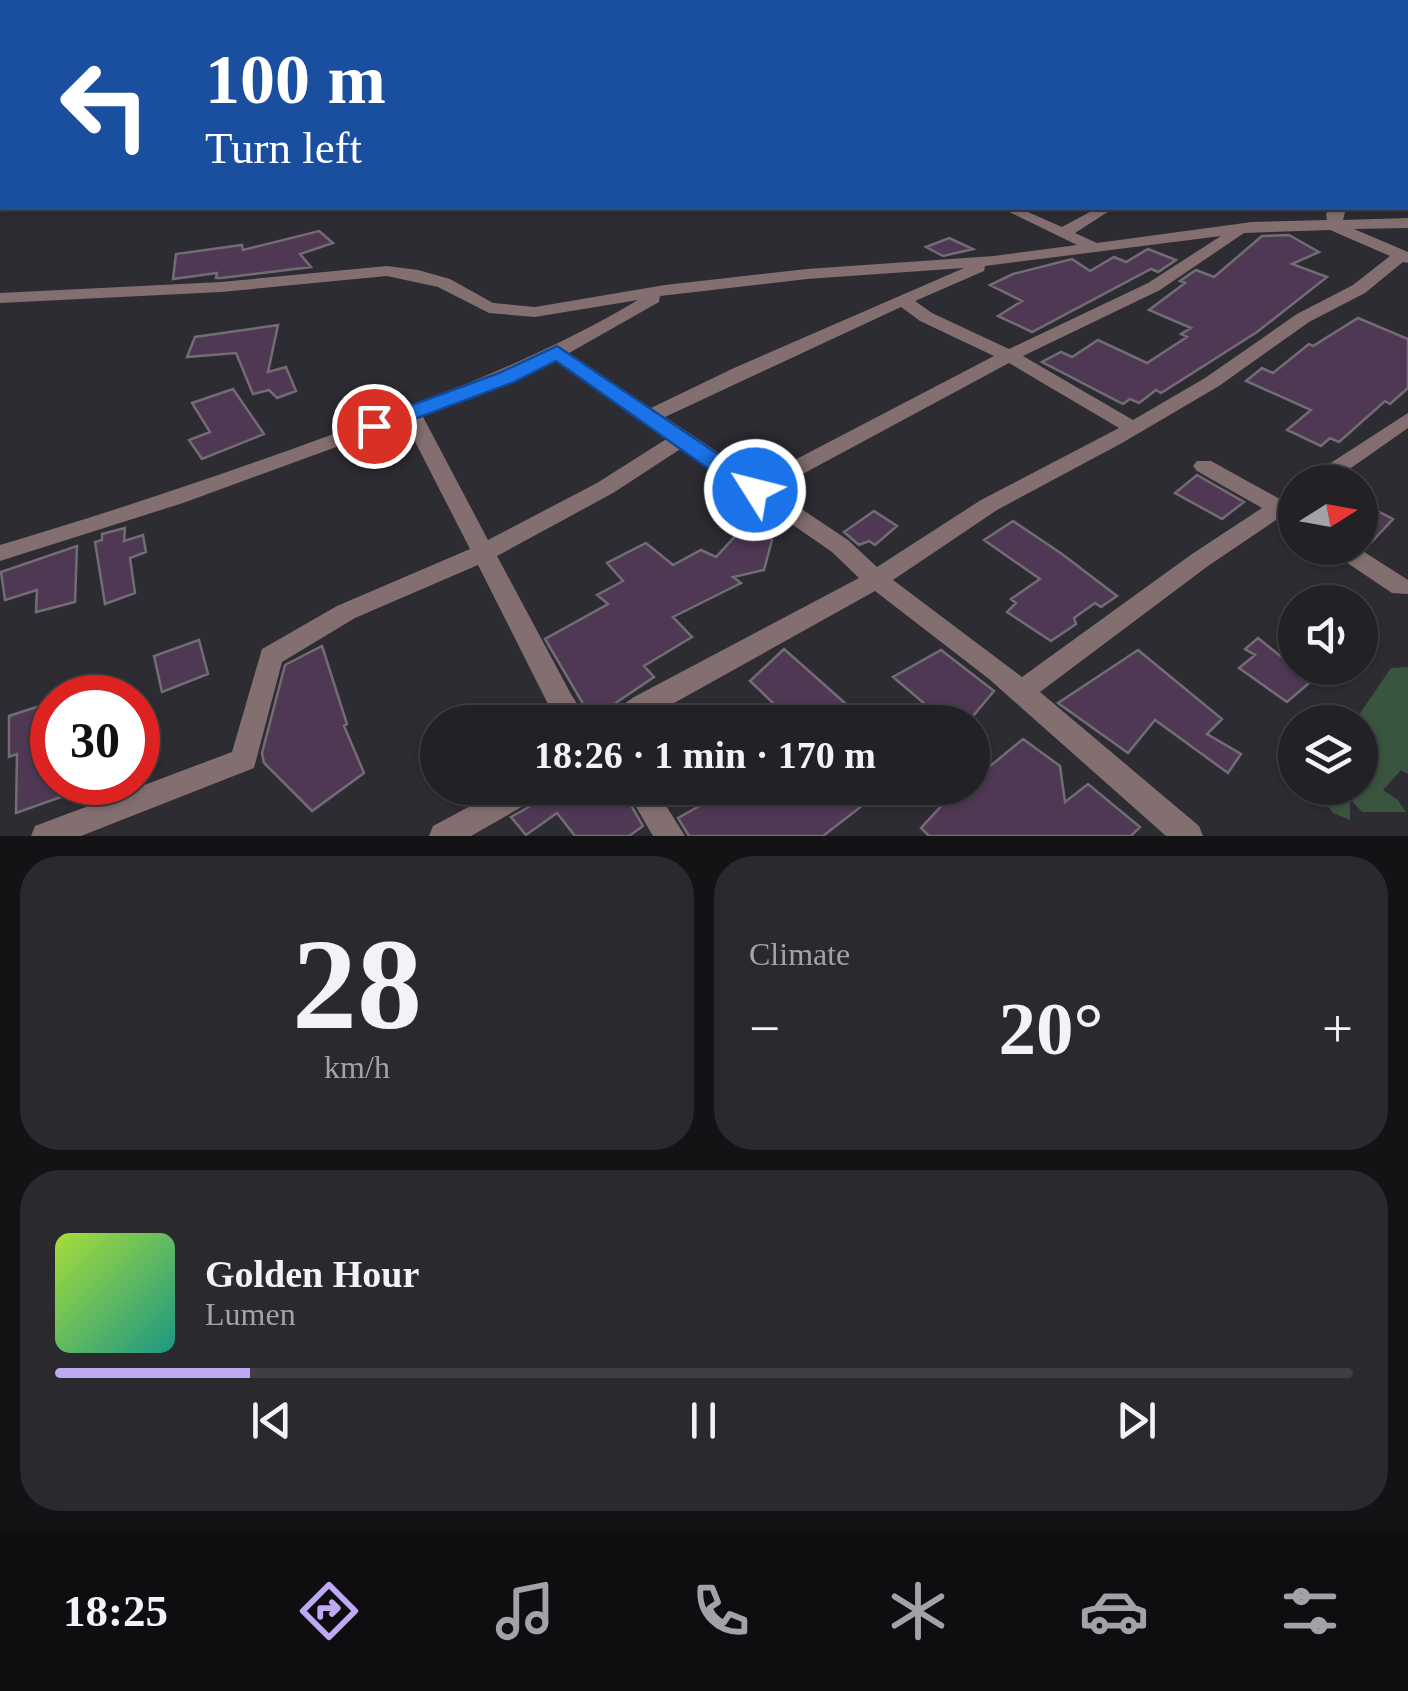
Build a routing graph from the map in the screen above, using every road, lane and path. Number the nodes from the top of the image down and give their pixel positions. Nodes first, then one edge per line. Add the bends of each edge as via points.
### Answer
1 (1012, 210) edge
2 (1104, 210) edge
3 (1337, 210) edge
4 (1408, 223) edge
5 (1336, 227) junction
6 (1240, 229) junction
7 (1064, 233) junction
8 (1092, 246) junction
9 (1404, 257) edge
10 (994, 261) junction
11 (665, 290) junction
12 (0, 298) edge
13 (903, 300) junction
14 (557, 352) junction
15 (1009, 356) junction
16 (410, 413) junction
17 (653, 416) junction
18 (1408, 419) edge
19 (1133, 428) junction
20 (683, 438) junction
21 (1342, 465) edge
22 (1204, 466) dead end
23 (755, 490) junction
24 (1278, 501) edge
25 (1278, 514) edge
26 (0, 553) edge
27 (482, 553) junction
28 (1369, 565) edge
29 (876, 580) junction
30 (1402, 586) dead end
31 (1019, 694) junction
32 (567, 705) edge
33 (659, 705) edge
34 (498, 805) edge
35 (651, 805) edge
36 (46, 836) edge
37 (444, 836) edge
38 (670, 836) edge
39 (1188, 836) edge

1 - 7 street
2 - 7 street
3 - 5 street
4 - 5 street
5 - 6 street
5 - 9 street
6 - 8 street
6 - 15 street via 1130,302
7 - 8 street
8 - 10 street
9 - 19 street
10 - 11 street
10 - 13 street
11 - 12 street via 565,309 514,311 489,308 418,274 386,271
11 - 14 street
13 - 15 street
13 - 17 street
14 - 16 street
14 - 17 street
15 - 19 street
15 - 23 street
16 - 26 street via 228,481
16 - 27 street
17 - 20 street
18 - 21 street
19 - 29 street via 989,505
20 - 23 street
20 - 27 street
22 - 24 street
23 - 29 street via 840,546
25 - 31 street via 1200,560
27 - 32 street
27 - 36 street via 346,612 271,656 244,760
28 - 30 street
29 - 31 street
29 - 33 street
31 - 39 street
34 - 37 street
35 - 38 street

